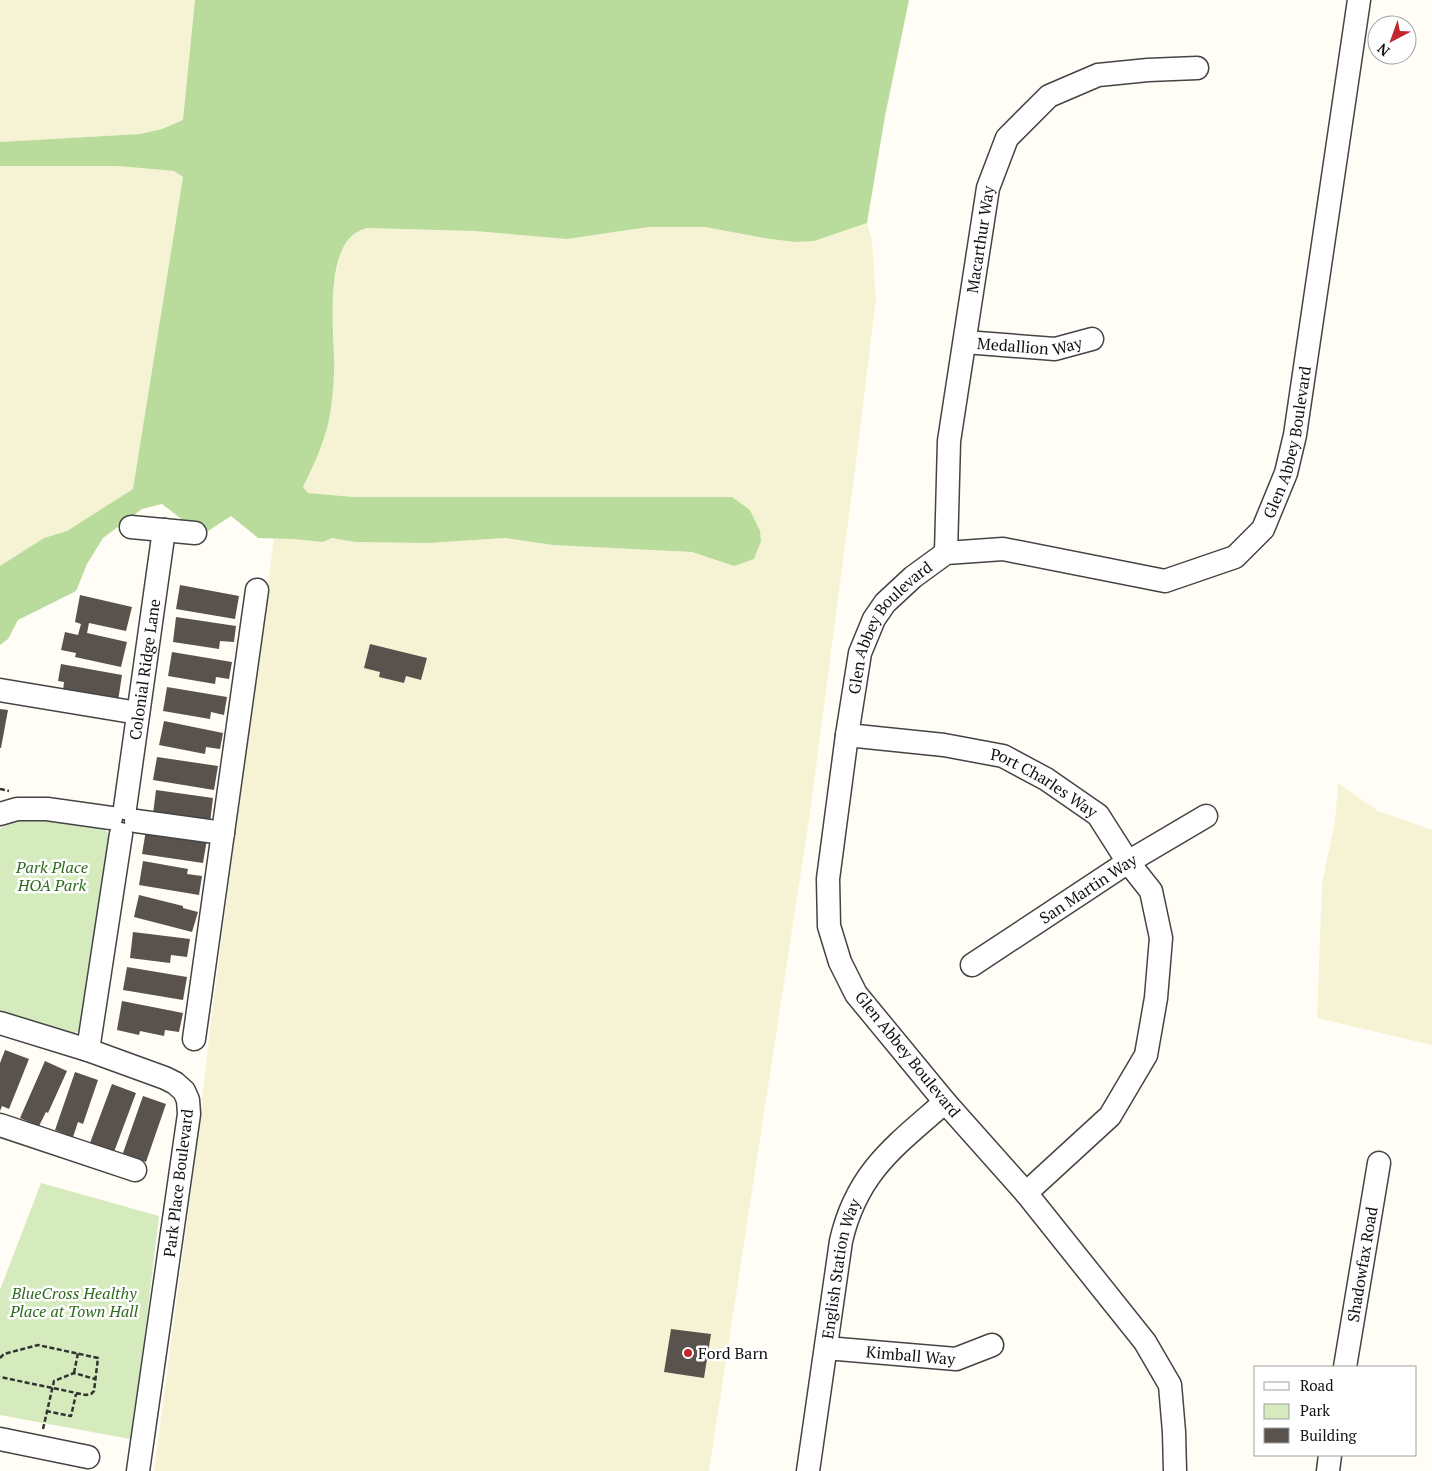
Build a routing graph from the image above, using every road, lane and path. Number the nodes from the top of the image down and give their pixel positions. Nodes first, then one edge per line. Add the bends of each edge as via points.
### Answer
1 (1359, 0) edge
2 (1197, 68) dead end
3 (1092, 339) dead end
4 (965, 342) junction
5 (131, 526) dead end
6 (164, 530) junction
7 (194, 533) dead end
8 (946, 553) junction
9 (256, 590) dead end
10 (0, 690) edge
11 (138, 714) junction
12 (847, 735) junction
13 (0, 814) edge
14 (1206, 816) dead end
15 (123, 820) junction
16 (223, 833) junction
17 (1128, 862) junction
18 (972, 965) dead end
19 (0, 1023) edge
20 (194, 1039) dead end
21 (88, 1050) junction
22 (946, 1102) junction
23 (0, 1125) edge
24 (1379, 1163) dead end
25 (135, 1170) dead end
26 (1026, 1193) junction
27 (992, 1345) dead end
28 (826, 1348) junction
29 (78, 1353) junction
30 (0, 1358) edge
31 (1345, 1366) edge
32 (74, 1373) junction
33 (0, 1377) edge
34 (95, 1379) junction
35 (51, 1388) junction
36 (77, 1393) junction
37 (46, 1411) junction
38 (0, 1439) edge
39 (36, 1446) junction
40 (1330, 1456) edge
41 (88, 1457) dead end
42 (63, 1462) edge
43 (138, 1471) edge
44 (808, 1471) edge
45 (1175, 1471) edge
46 (1328, 1471) edge

1 - 8 street, Glen Abbey Boulevard via 1295,435 1286,473 1263,529 1235,557 1164,581 1003,549
2 - 4 street, Macarthur Way via 1098,75 1049,96 1007,138 988,188
3 - 4 street, Medallion Way via 1055,349
4 - 8 street, Macarthur Way via 949,441
5 - 6 street
6 - 7 street
6 - 11 street, Colonial Ridge Lane
8 - 12 street, Glen Abbey Boulevard via 885,603 874,620 860,653
9 - 16 street
10 - 11 street
11 - 15 street, Colonial Ridge Lane
12 - 17 street, Port Charles Way via 944,745 1003,756 1046,779 1098,815
12 - 22 street, Glen Abbey Boulevard via 828,879 829,926 840,962 856,994
13 - 15 street via 17,809 47,809
14 - 17 street, San Martin Way
15 - 16 street
15 - 21 street, Colonial Ridge Lane
16 - 20 street
17 - 18 street, San Martin Way
17 - 26 street, Port Charles Way via 1151,891 1161,938 1156,998 1146,1055 1110,1116
19 - 21 street, Park Place Boulevard
21 - 43 street, Park Place Boulevard via 175,1083 184,1091 190,1108
22 - 26 street, Glen Abbey Boulevard
22 - 28 street, English Station Way via 888,1151 862,1185 852,1205 841,1241
23 - 25 street
24 - 31 street, Shadowfax Road
26 - 45 street, Glen Abbey Boulevard via 1145,1342 1170,1385
27 - 28 street, Kimball Way via 956,1358
28 - 44 street, English Station Way
29 - 30 path via 38,1345
29 - 32 path
29 - 34 path via 98,1358
32 - 34 path
32 - 35 path via 55,1380
33 - 35 path
34 - 36 path via 91,1394
35 - 36 path
35 - 37 path
36 - 37 path via 72,1416
37 - 39 path
38 - 39 street
39 - 42 street
40 - 46 street
41 - 42 street

